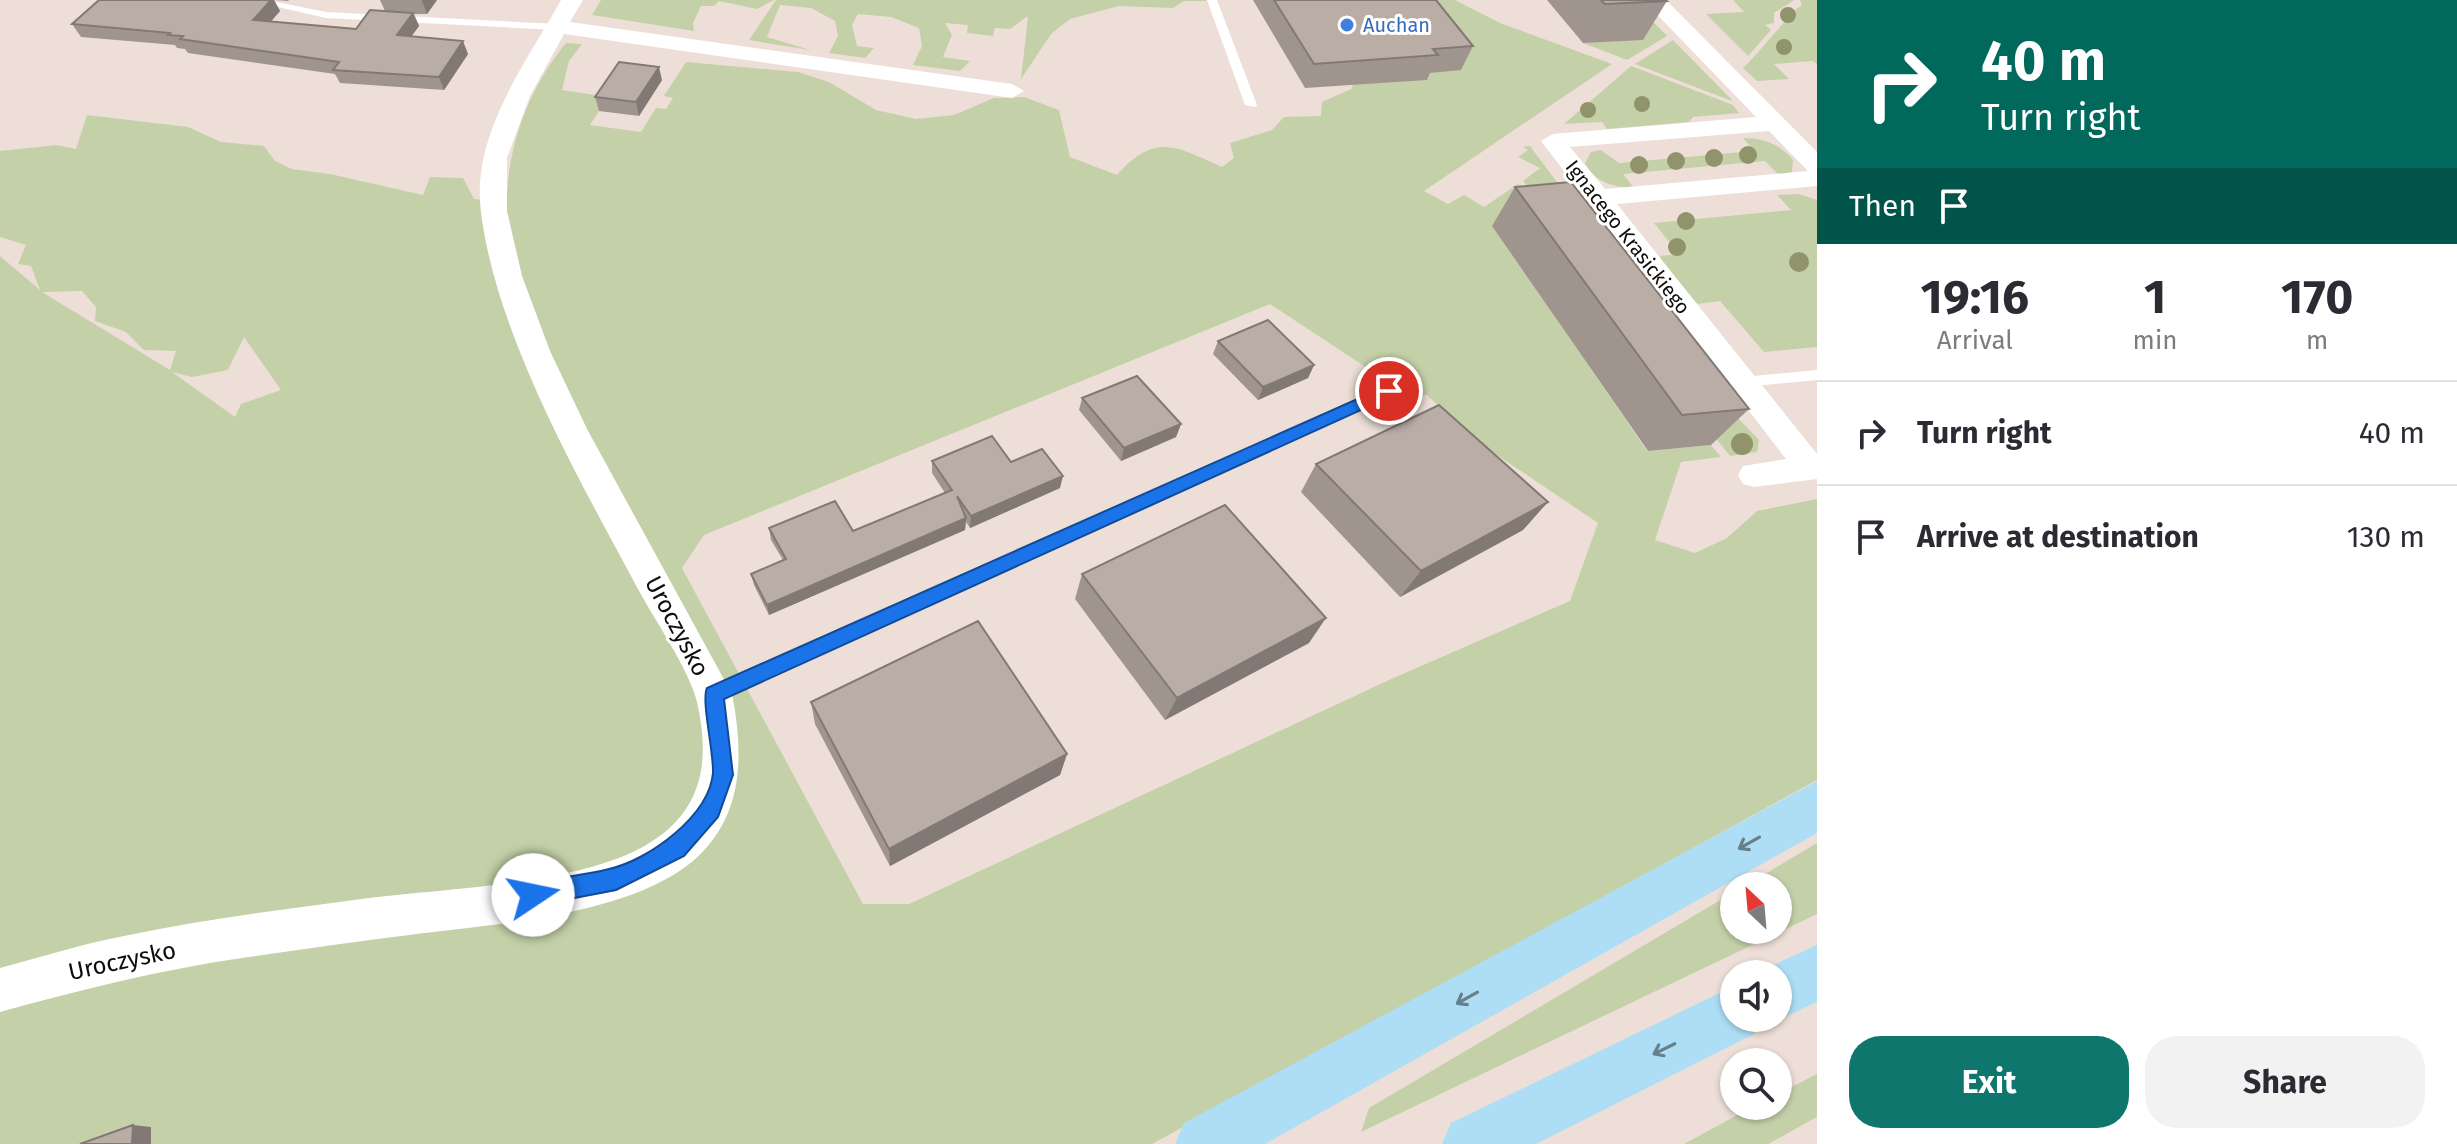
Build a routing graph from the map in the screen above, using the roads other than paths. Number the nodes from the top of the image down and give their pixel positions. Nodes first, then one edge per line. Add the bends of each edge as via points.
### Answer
1 (252, 0) edge
2 (572, 0) edge
3 (1212, 0) edge
4 (1654, 0) edge
5 (557, 27) junction
6 (1012, 91) dead end
7 (1251, 105) dead end
8 (1774, 123) junction
9 (1817, 166) edge
10 (1817, 178) edge
11 (1598, 198) junction
12 (1817, 375) edge
13 (1742, 382) junction
14 (1389, 391) dead end
15 (1754, 475) dead end
16 (714, 694) junction
17 (1817, 806) edge
18 (1817, 973) edge
19 (1792, 985) edge
20 (0, 990) edge
21 (1720, 1021) edge
22 (1205, 1144) edge
23 (1472, 1144) edge

1 - 5 lane via 326,15
2 - 5 street, Uroczysko
3 - 7 lane
4 - 8 street
5 - 6 street
5 - 16 street, Uroczysko via 525,84 495,159 496,231 522,317 601,488
8 - 9 street
8 - 11 street, Ignacego Krasickiego via 1553,141
10 - 11 street
11 - 13 street, Ignacego Krasickiego
12 - 13 lane
13 - 15 street, Ignacego Krasickiego via 1811,469
14 - 16 lane
16 - 20 street, Uroczysko via 723,775 710,810 677,848 616,879 489,903 138,954
17 -> 22 main road
18 - 19 main road
21 -> 23 main road

